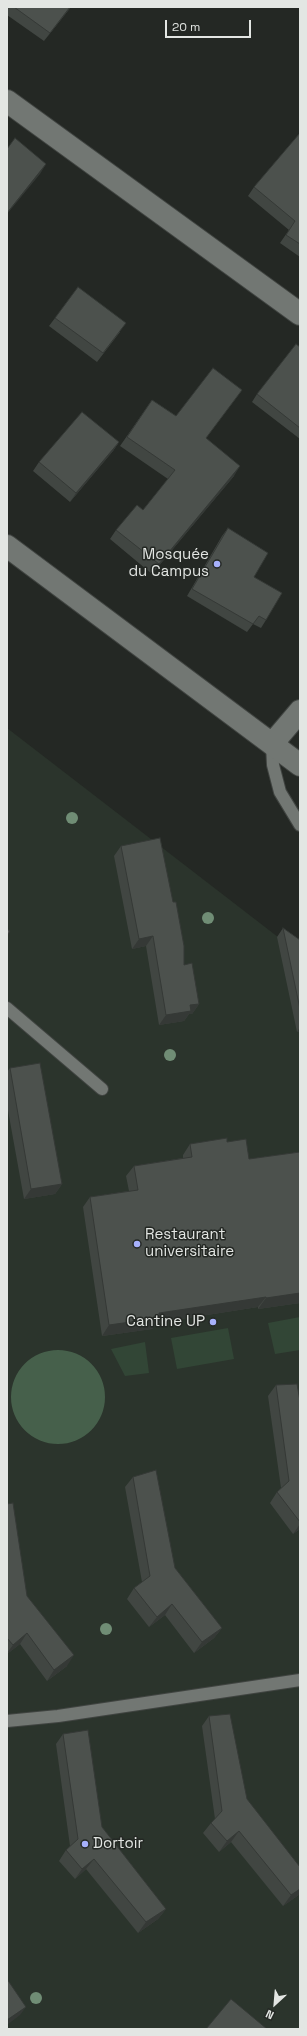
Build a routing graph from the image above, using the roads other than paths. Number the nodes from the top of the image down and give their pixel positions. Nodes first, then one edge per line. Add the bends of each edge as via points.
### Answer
1 (7, 101) edge
2 (300, 314) edge
3 (7, 546) edge
4 (300, 711) edge
5 (272, 744) junction
6 (300, 765) edge
7 (300, 825) edge
8 (7, 1008) edge
9 (102, 1089) dead end
10 (300, 1680) edge
11 (7, 1721) edge

1 - 2 street
3 - 5 street
4 - 5 street
5 - 6 street
5 - 7 lane via 273,765 280,792
8 - 9 lane
10 - 11 lane via 58,1716

